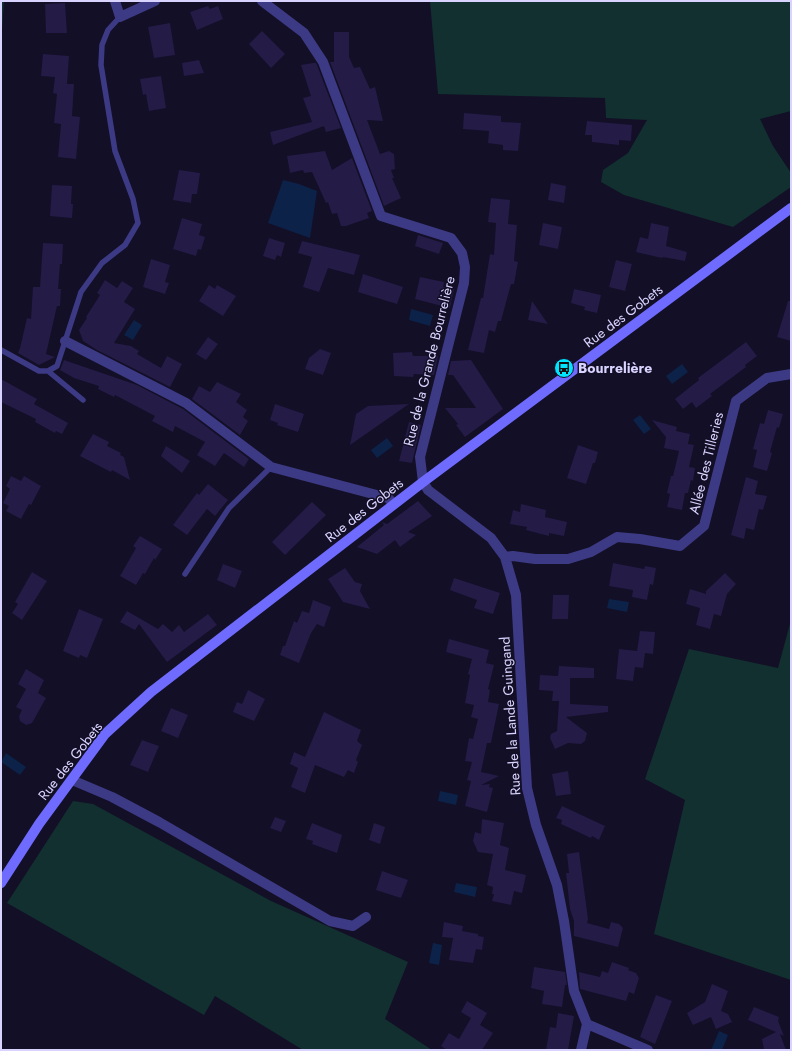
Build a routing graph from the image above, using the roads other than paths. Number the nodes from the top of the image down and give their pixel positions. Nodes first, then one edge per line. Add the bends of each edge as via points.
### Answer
1 (115, 1) edge
2 (154, 1) edge
3 (262, 1) edge
4 (120, 17) junction
5 (791, 208) edge
6 (65, 341) junction
7 (1, 350) edge
8 (48, 371) junction
9 (791, 374) edge
10 (83, 400) dead end
11 (271, 467) junction
12 (423, 482) junction
13 (394, 504) junction
14 (505, 557) junction
15 (185, 574) dead end
16 (72, 780) junction
17 (1, 883) edge
18 (366, 917) dead end
19 (587, 1024) junction
20 (581, 1050) edge
21 (648, 1050) edge

1 - 4 street
2 - 4 street
3 - 12 street, Rue de la Grande Bourrelière via 304,33 323,62 381,216 451,238 462,253 465,267 464,283 420,457
4 - 6 lane via 108,30 102,45 101,65 115,151 133,199 138,223 125,245 102,263 81,292
5 - 12 main road, Rue des Gobets
6 - 8 lane via 57,366
6 - 11 street via 186,403
7 - 8 lane via 39,371
8 - 10 lane
9 - 14 street, Allée des Tilleries via 767,378 736,401 704,526 680,546 617,537 591,552 568,559
11 - 13 street via 388,498
11 - 15 lane via 229,508
12 - 13 main road, Rue des Gobets
12 - 14 street, Rue de la Lande Guingand via 428,490 491,538
13 - 16 main road, Rue des Gobets via 151,692 105,734
14 - 19 street, Rue de la Lande Guingand via 516,595 527,788 536,826 557,885 574,991
16 - 17 main road, Rue des Gobets via 39,824
16 - 18 street via 112,797 159,822 330,921 353,926
19 - 20 street
19 - 21 street

